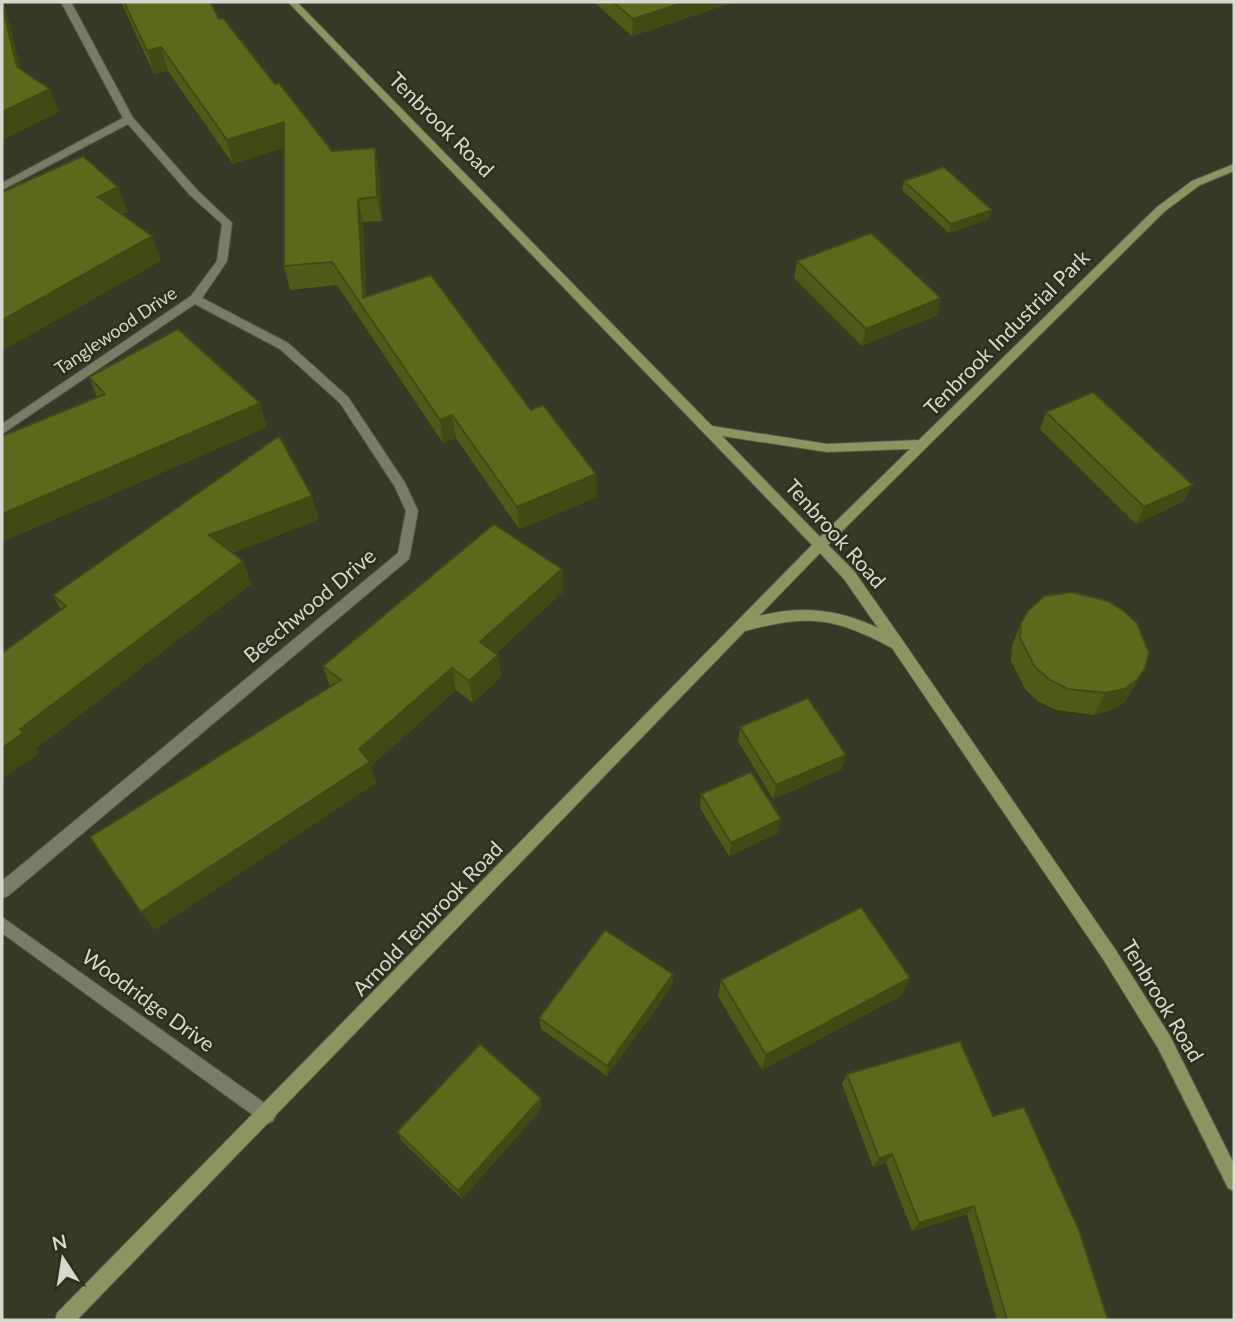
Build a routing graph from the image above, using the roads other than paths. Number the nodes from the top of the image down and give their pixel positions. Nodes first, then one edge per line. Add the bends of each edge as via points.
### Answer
1 (66, 2) edge
2 (292, 2) edge
3 (129, 119) junction
4 (1234, 167) edge
5 (2, 187) edge
6 (195, 299) junction
7 (2, 430) edge
8 (708, 430) junction
9 (923, 443) junction
10 (820, 545) junction
11 (740, 627) junction
12 (901, 647) junction
13 (2, 891) edge
14 (2, 924) edge
15 (267, 1115) junction
16 (1234, 1182) edge
17 (64, 1320) edge

1 - 3 street, Tanglewood Drive
2 - 8 street, Tenbrook Road
3 - 5 street
3 - 6 street, Tanglewood Drive via 227,223 222,261
4 - 9 street, Tenbrook Industrial Park via 1202,179 1161,209
6 - 7 street, Tanglewood Drive
6 - 13 street, Beechwood Drive via 284,346 344,400 401,486 412,512 404,555
8 - 9 street via 827,448
8 - 10 street, Tenbrook Road
9 - 10 street, Tenbrook Industrial Park
10 - 11 street, Arnold Tenbrook Road
10 - 12 street, Tenbrook Road via 849,575
11 - 12 street via 783,614 823,612 860,623
11 - 15 street, Arnold Tenbrook Road
12 - 16 street, Tenbrook Road via 1144,1009 1190,1089
14 - 15 street, Woodridge Drive
15 - 17 street, Arnold Tenbrook Road

